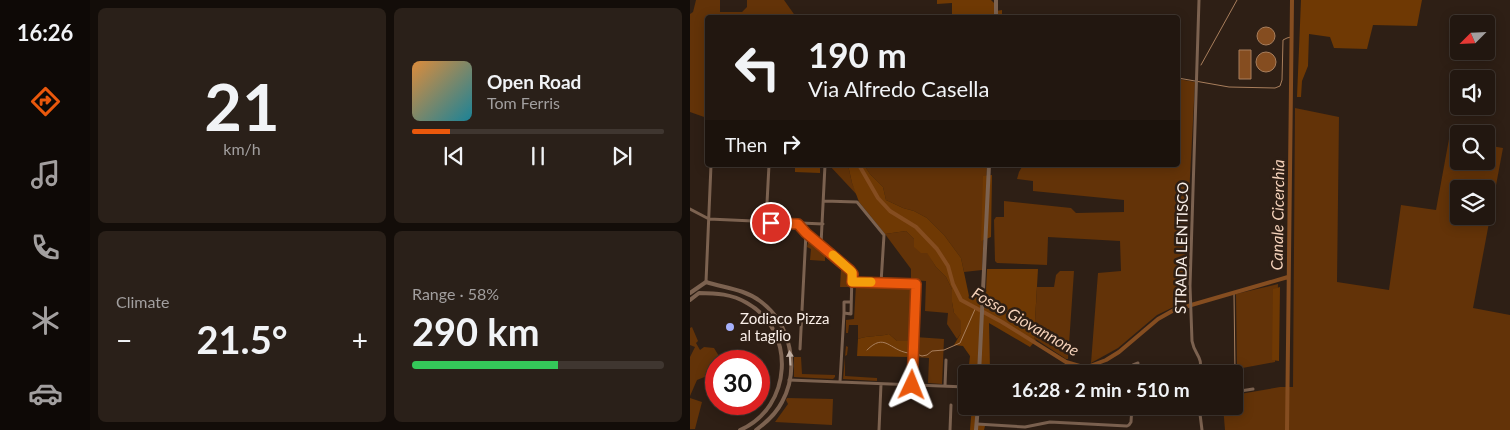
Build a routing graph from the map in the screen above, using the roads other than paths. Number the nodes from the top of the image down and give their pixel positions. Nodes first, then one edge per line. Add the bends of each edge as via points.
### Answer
1 (996, 0) edge
2 (1000, 0) edge
3 (1199, 0) edge
4 (997, 9) junction
5 (996, 15) edge
6 (711, 167) edge
7 (769, 167) edge
8 (825, 167) edge
9 (989, 167) edge
10 (824, 201) junction
11 (690, 209) edge
12 (708, 219) junction
13 (766, 222) junction
14 (798, 224) junction
15 (823, 224) junction
16 (806, 233) junction
17 (820, 245) junction
18 (852, 282) junction
19 (706, 283) junction
20 (881, 283) junction
21 (690, 293) edge
22 (703, 293) junction
23 (710, 293) junction
24 (690, 300) edge
25 (851, 302) junction
26 (844, 313) junction
27 (777, 318) junction
28 (769, 323) junction
29 (800, 349) dead end
30 (946, 360) dead end
31 (1138, 363) dead end
32 (979, 365) edge
33 (1133, 365) edge
34 (1200, 365) edge
35 (790, 380) junction
36 (840, 382) junction
37 (882, 384) junction
38 (912, 385) junction
39 (945, 386) junction
40 (958, 387) edge
41 (1253, 389) dead end
42 (1243, 391) edge
43 (951, 405) dead end
44 (978, 415) edge
45 (1131, 415) edge
46 (1200, 415) edge
47 (752, 424) junction
48 (977, 424) junction
49 (740, 430) edge
50 (756, 430) edge
51 (879, 430) edge
52 (950, 430) edge
53 (976, 430) edge
54 (1202, 430) edge

1 - 4 street
2 - 4 street
3 - 34 street, STRADA LENTISCO via 1190,309 1193,344
4 - 5 street
6 - 12 street
7 - 13 street
8 - 10 street
9 - 32 street
10 - 15 street
10 - 20 street via 857,202 884,235
11 - 12 street
12 - 13 street
12 - 19 street
13 - 14 street
14 - 15 street
14 - 16 street
15 - 17 street
16 - 17 street
16 - 29 street
17 - 18 street via 850,270
18 - 20 street
18 - 25 street
19 - 21 street
19 - 22 street via 700,289
19 - 23 street via 712,288
19 - 27 street via 751,295
20 - 38 street via 916,284
22 - 23 street
22 - 24 street
23 - 28 street via 724,294 748,304
25 - 26 street via 844,302
25 - 26 street via 851,314
26 - 36 street
27 - 28 street
35 -> 27 street via 790,350
28 - 47 street via 780,347 781,382 770,405
30 - 39 street
31 - 33 street
35 - 36 street
35 - 50 street via 782,403 772,417
36 - 37 street
37 - 38 street
37 - 51 street
38 - 39 street
39 - 40 street
41 - 42 street
43 - 52 street
44 - 48 street
45 - 48 street via 1131,423 1127,426 1050,422 1025,427
46 - 54 street
47 - 49 street
47 - 50 street
48 - 53 street

